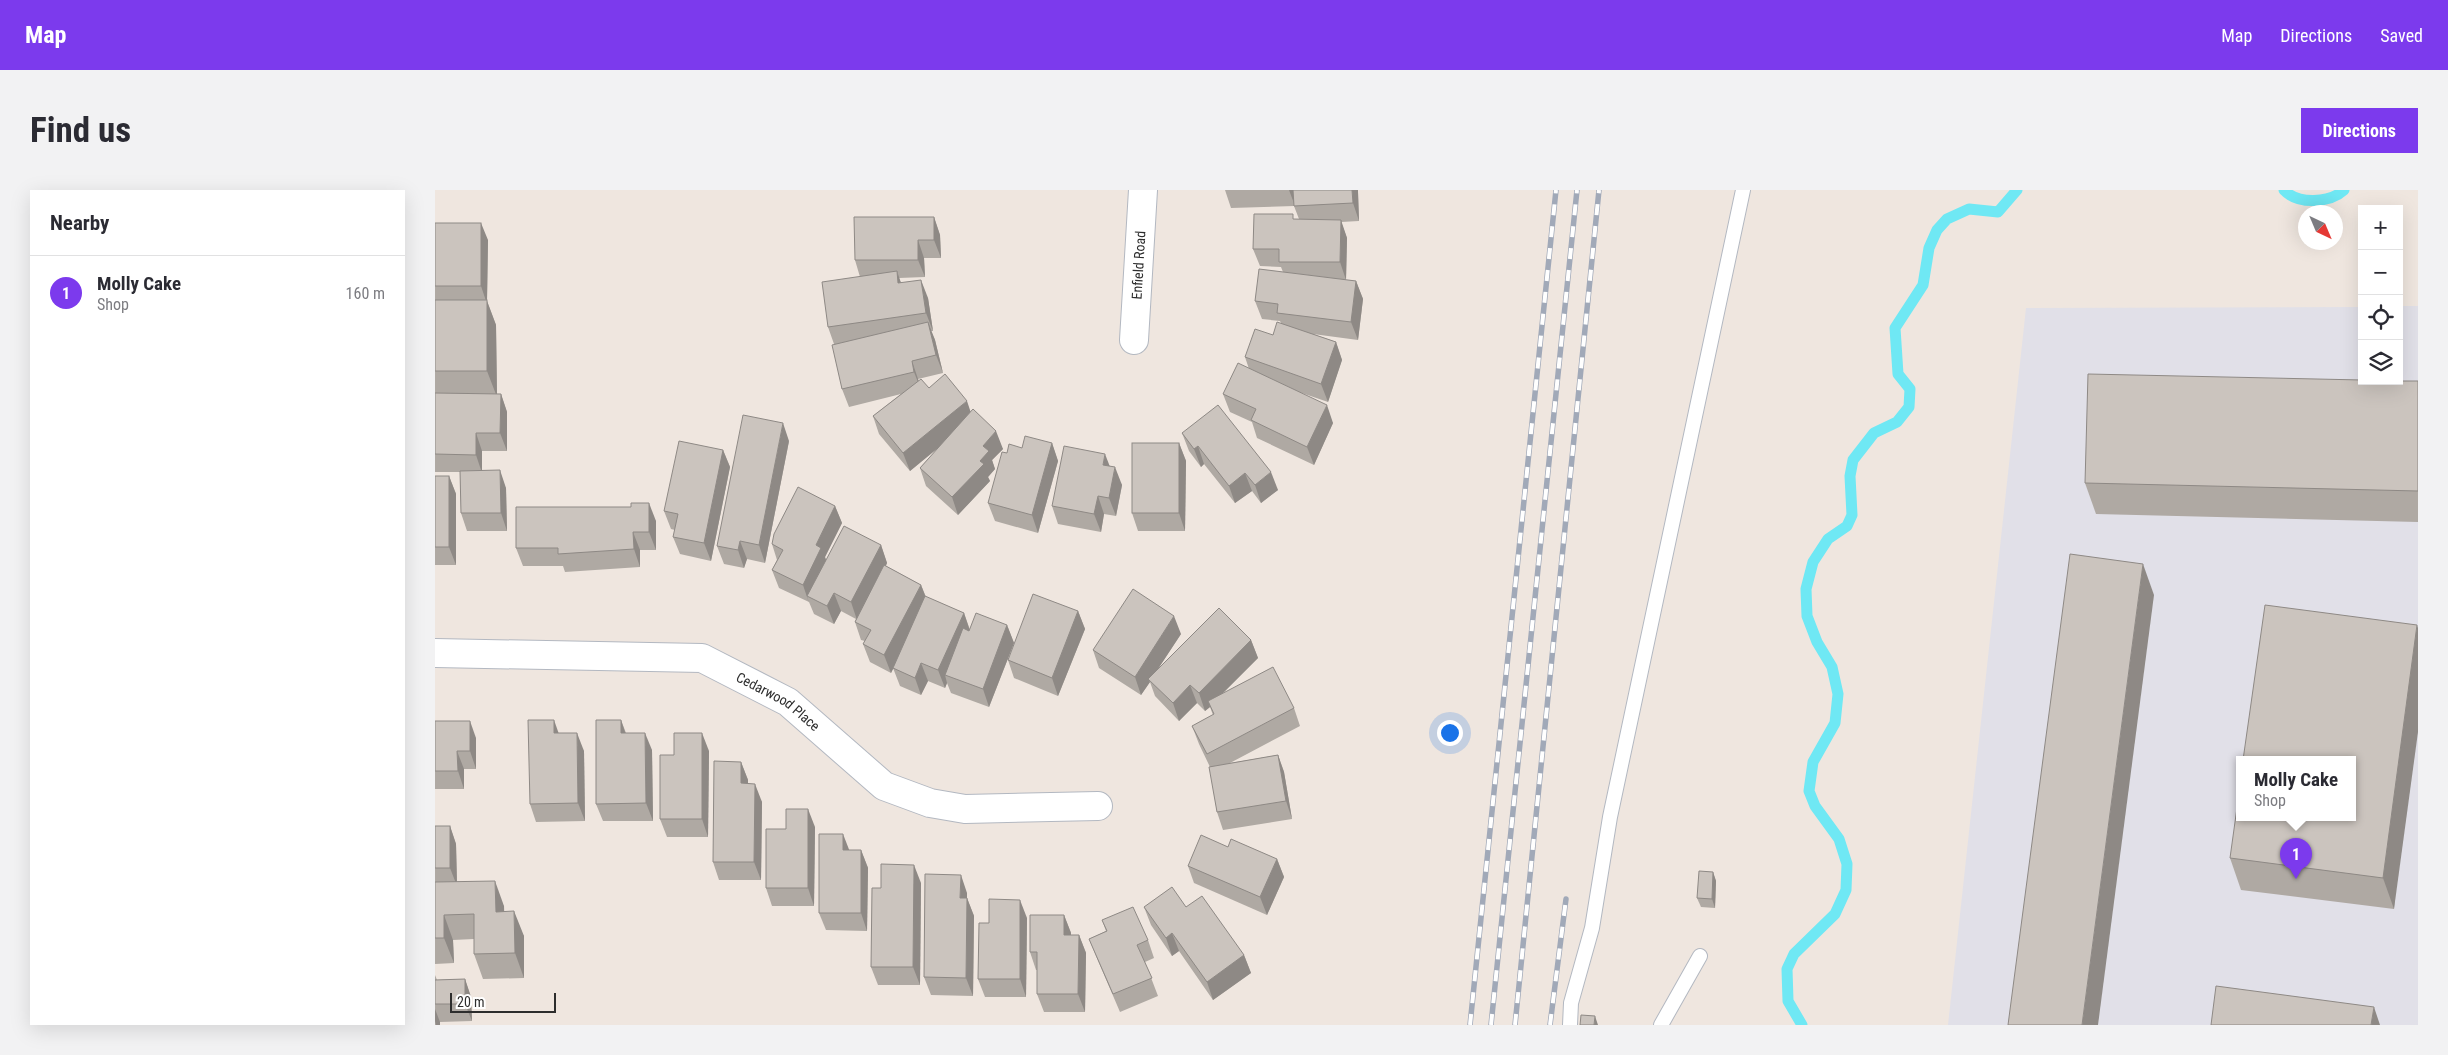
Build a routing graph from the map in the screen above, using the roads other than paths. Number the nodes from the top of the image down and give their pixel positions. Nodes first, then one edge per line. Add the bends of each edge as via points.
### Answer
1 (1143, 190) edge
2 (1743, 190) edge
3 (1134, 340) dead end
4 (435, 653) edge
5 (1099, 806) dead end
6 (1700, 956) dead end
7 (1570, 1025) edge
8 (1661, 1025) edge

1 - 3 street, Enfield Road
2 - 7 lane via 1610,817 1593,928 1571,1003
4 - 5 street, Cedarwood Place via 703,658 788,702 884,786 930,803 965,809
6 - 8 lane

